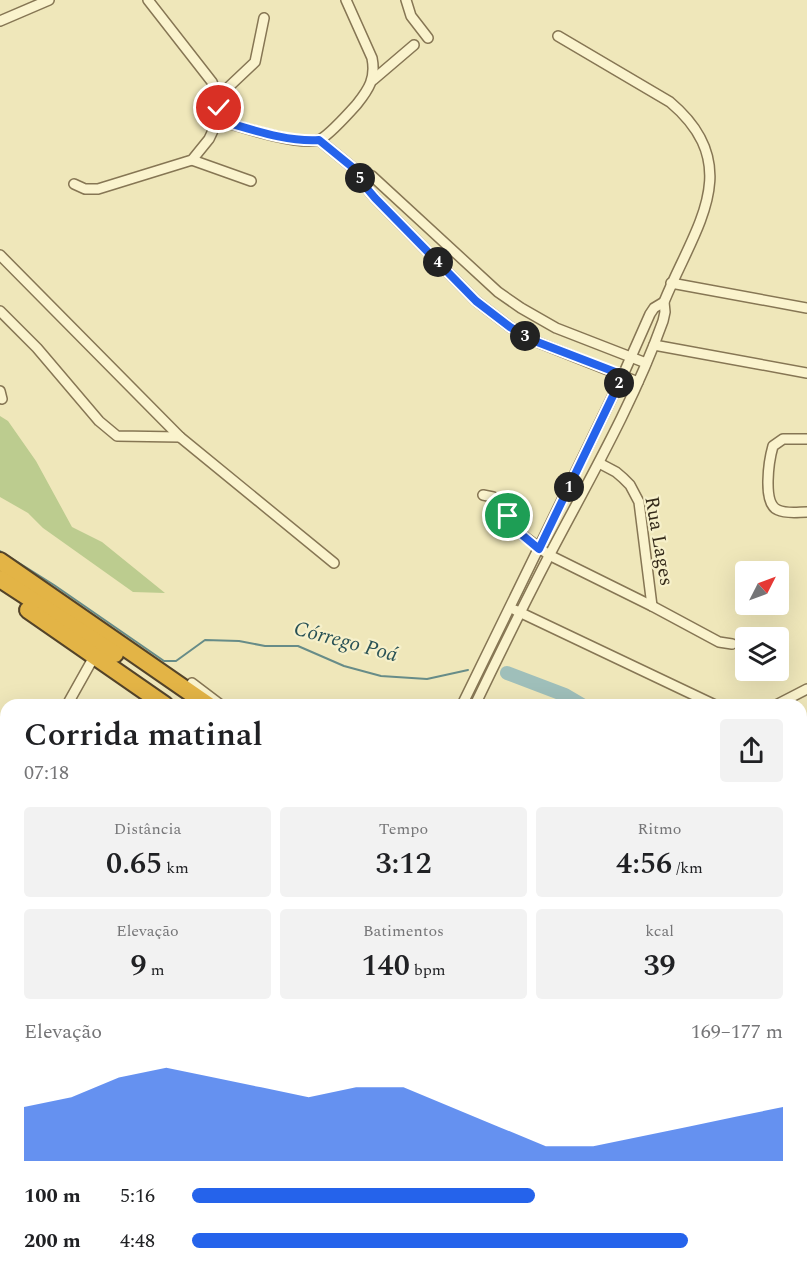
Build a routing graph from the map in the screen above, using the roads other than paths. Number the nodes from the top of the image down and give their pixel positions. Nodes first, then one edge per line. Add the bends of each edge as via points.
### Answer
1 (48, 0) edge
2 (148, 0) edge
3 (346, 0) edge
4 (406, 0) edge
5 (264, 18) dead end
6 (0, 21) edge
7 (558, 36) dead end
8 (428, 38) dead end
9 (414, 45) dead end
10 (373, 80) junction
11 (218, 97) junction
12 (218, 120) junction
13 (319, 140) junction
14 (192, 160) junction
15 (357, 171) junction
16 (251, 181) dead end
17 (74, 184) dead end
18 (0, 255) edge
19 (671, 283) junction
20 (664, 302) junction
21 (807, 308) edge
22 (0, 311) edge
23 (654, 345) junction
24 (631, 357) junction
25 (646, 363) junction
26 (807, 373) edge
27 (623, 375) junction
28 (638, 382) junction
29 (180, 437) junction
30 (807, 439) edge
31 (599, 463) junction
32 (483, 495) dead end
33 (807, 512) edge
34 (539, 549) junction
35 (549, 555) junction
36 (0, 561) edge
37 (334, 563) dead end
38 (0, 579) edge
39 (0, 591) edge
40 (652, 606) junction
41 (510, 608) junction
42 (521, 613) junction
43 (732, 644) dead end
44 (494, 653) junction
45 (95, 655) junction
46 (192, 683) dead end
47 (807, 689) edge
48 (70, 699) edge
49 (157, 699) edge
50 (182, 699) edge
51 (199, 699) edge
52 (213, 699) edge
53 (466, 699) edge
54 (477, 699) edge
55 (702, 699) edge
56 (788, 699) edge

1 - 6 street
2 - 11 street via 212,82
3 - 10 street via 372,58
4 - 8 street via 411,16
5 - 11 street via 255,62
7 - 19 street via 670,102 694,125 707,151 711,172 709,194
9 - 10 street
10 - 13 street via 356,105
11 - 12 street
12 - 13 street via 282,138
12 - 14 street
13 - 15 street
14 - 16 street
14 - 17 street via 98,189
15 - 24 street via 372,176 498,292 521,308 556,328
15 - 27 street via 375,198 495,316 532,340
18 - 29 street
19 - 20 street
19 - 21 street
20 - 23 street via 665,312
20 - 24 street via 650,314
22 - 29 street via 117,436
23 - 25 street
23 - 26 street
24 - 25 street
24 - 27 street
25 - 28 street
27 - 28 street
27 - 34 street
28 - 31 street
29 - 37 street
30 - 33 street via 783,439 772,446 768,491 771,507 776,510
31 - 35 street
31 - 40 street, Rua Lages via 623,478 639,502
32 - 34 street via 499,503 513,525
34 - 35 street
34 - 41 street
35 - 40 street
35 - 42 street
36 - 51 highway
38 - 50 highway
39 - 45 highway
40 - 43 street via 719,642
41 - 42 street
41 - 44 street
42 - 44 street
42 - 55 street
44 - 53 street
44 - 54 street
45 - 48 street
45 - 49 highway
46 - 52 street
47 - 56 street

